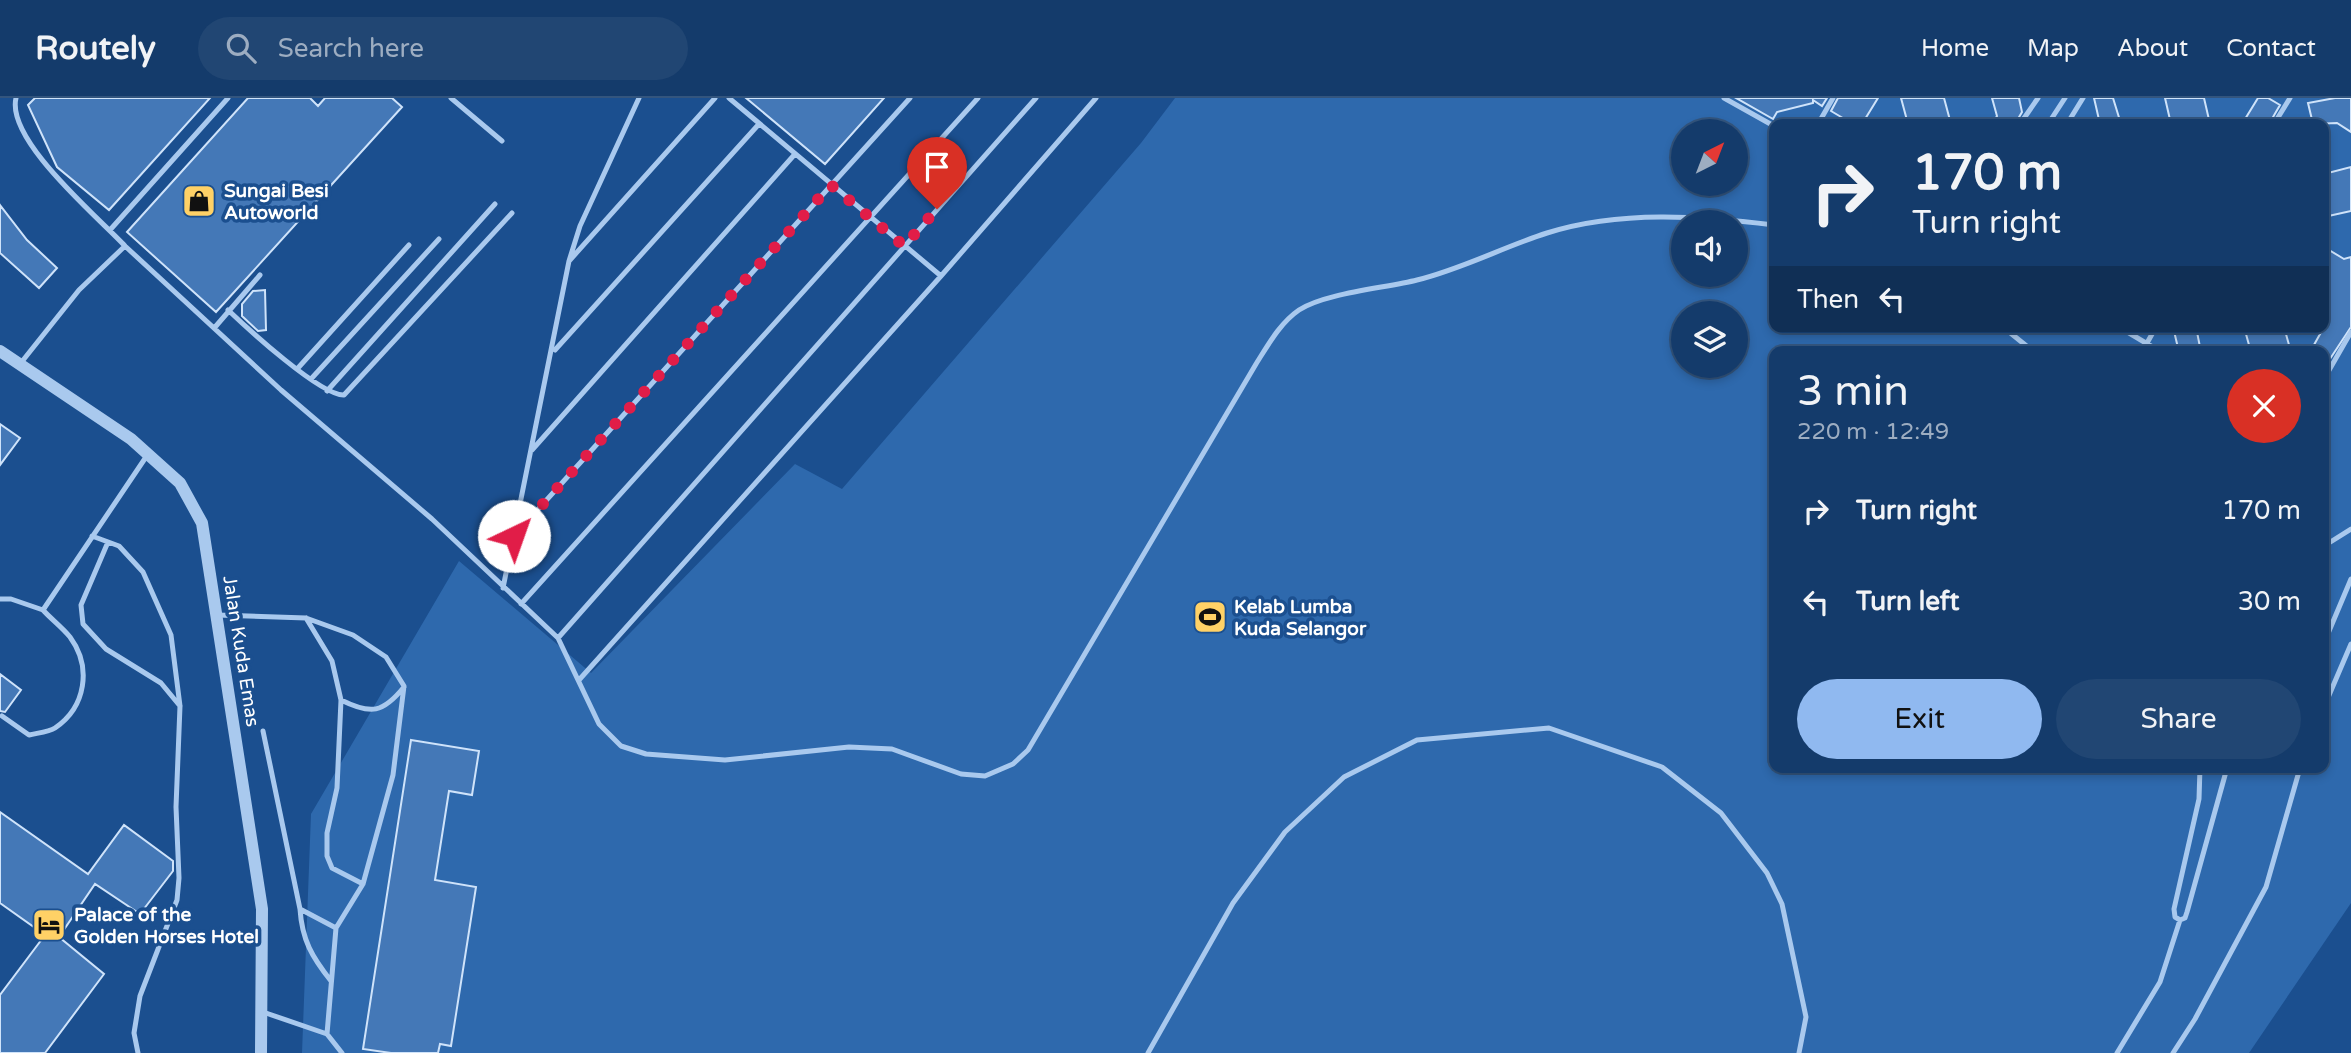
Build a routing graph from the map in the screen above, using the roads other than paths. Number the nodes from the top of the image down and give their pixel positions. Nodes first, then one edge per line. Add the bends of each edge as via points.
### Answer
1 (16, 98) edge
2 (228, 98) edge
3 (451, 98) edge
4 (639, 98) edge
5 (715, 98) edge
6 (729, 98) edge
7 (910, 98) edge
8 (978, 98) edge
9 (1036, 98) edge
10 (1096, 98) edge
11 (1724, 98) edge
12 (1833, 98) edge
13 (2038, 98) edge
14 (2065, 98) edge
15 (2083, 98) edge
16 (2290, 98) edge
17 (1821, 119) edge
18 (2023, 119) edge
19 (2052, 119) edge
20 (2070, 119) edge
21 (2277, 119) edge
22 (1769, 123) edge
23 (759, 124) junction
24 (502, 141) dead end
25 (795, 154) junction
26 (831, 185) junction
27 (495, 204) dead end
28 (512, 213) dead end
29 (872, 218) junction
30 (1769, 224) edge
31 (110, 230) junction
32 (439, 239) dead end
33 (409, 245) dead end
34 (125, 246) junction
35 (904, 246) junction
36 (569, 261) junction
37 (260, 275) dead end
38 (941, 276) junction
39 (228, 310) junction
40 (215, 326) junction
41 (2351, 332) edge
42 (2010, 333) edge
43 (2130, 333) edge
44 (2153, 333) edge
45 (2147, 343) junction
46 (2027, 346) edge
47 (2152, 346) edge
48 (0, 351) edge
49 (553, 352) junction
50 (20, 364) junction
51 (298, 368) junction
52 (2329, 370) edge
53 (311, 379) junction
54 (327, 391) junction
55 (532, 450) junction
56 (148, 454) junction
57 (2351, 529) edge
58 (92, 536) junction
59 (514, 536) junction
60 (108, 542) junction
61 (2329, 543) edge
62 (2351, 579) edge
63 (503, 587) junction
64 (0, 599) edge
65 (522, 604) junction
66 (43, 610) junction
67 (217, 615) junction
68 (306, 618) junction
69 (2329, 631) edge
70 (558, 638) junction
71 (2351, 644) edge
72 (579, 680) junction
73 (404, 686) junction
74 (2329, 694) edge
75 (341, 700) junction
76 (180, 706) junction
77 (2, 716) dead end
78 (263, 731) dead end
79 (2200, 773) edge
80 (2226, 773) edge
81 (2299, 773) edge
82 (363, 884) junction
83 (300, 909) junction
84 (2180, 920) junction
85 (336, 928) junction
86 (331, 981) junction
87 (262, 1012) junction
88 (327, 1034) junction
89 (138, 1053) edge
90 (261, 1053) edge
91 (342, 1053) edge
92 (1148, 1053) edge
93 (1799, 1053) edge
94 (2117, 1053) edge
95 (2173, 1053) edge

1 - 31 lane via 19,123 41,162
2 - 31 lane
3 - 24 lane
4 - 36 lane via 580,226
5 - 36 lane
6 - 23 lane
7 - 26 lane
8 - 29 lane
9 - 35 lane
10 - 38 lane
11 - 22 lane
12 - 17 lane
13 - 18 lane
14 - 19 lane
15 - 20 lane
16 - 21 lane
23 - 25 lane
23 - 49 lane
25 - 26 lane
25 - 55 lane
26 - 29 lane
26 - 59 lane
27 - 54 lane
28 - 54 lane via 356,385 344,395
29 - 35 lane
29 - 65 lane
30 - 72 lane via 1709,217 1598,221 1548,233 1419,280 1316,302 1299,310 1256,364 1028,750 1002,770 985,776 961,774 914,754 881,748 725,760 646,754 621,746 598,724
31 - 34 lane
32 - 53 lane
33 - 51 lane
34 - 40 lane
34 - 50 lane via 79,290
35 - 38 lane
35 - 70 lane
36 - 49 lane
37 - 39 lane
38 - 72 lane
39 - 40 lane
39 - 51 lane via 255,337
40 - 63 lane
41 - 52 lane
42 - 46 lane
43 - 45 lane
44 - 45 lane
45 - 47 lane
48 - 50 street, Jalan Kuda Emas
49 - 55 lane
50 - 56 street, Jalan Kuda Emas
51 - 53 lane
53 - 54 lane
55 - 59 lane
56 - 58 lane
56 - 67 street, Jalan Kuda Emas via 180,483 202,523
57 - 61 lane
58 - 60 lane
58 - 66 lane
59 - 63 lane
60 - 76 lane via 143,572 172,635
60 - 76 lane via 81,605 83,624 106,649 161,683
62 - 69 lane
63 - 65 lane
64 - 66 lane
65 - 70 lane
66 - 77 lane via 71,638 85,685 74,710 54,729 29,735
67 - 68 lane
67 - 87 street, Jalan Kuda Emas via 262,909
68 - 73 lane via 353,635 386,657
68 - 75 lane via 332,661
70 - 72 lane
71 - 74 lane
73 - 75 lane via 379,710
73 - 82 lane via 393,775
75 - 82 lane via 337,788 327,856 332,868
76 - 89 lane via 177,900 140,996 134,1033
78 - 83 lane
79 - 84 lane via 2199,799 2174,909
80 - 84 lane via 2187,912
81 - 95 lane via 2266,887
82 - 85 lane
83 - 85 lane
83 - 86 lane via 310,955
84 - 94 lane via 2160,982
85 - 86 lane
86 - 88 lane
87 - 88 lane
87 - 90 street, Jalan Kuda Emas
88 - 91 lane
92 - 93 lane via 1233,904 1285,832 1344,778 1417,740 1549,727 1662,767 1729,823 1767,873 1782,904 1806,1017

